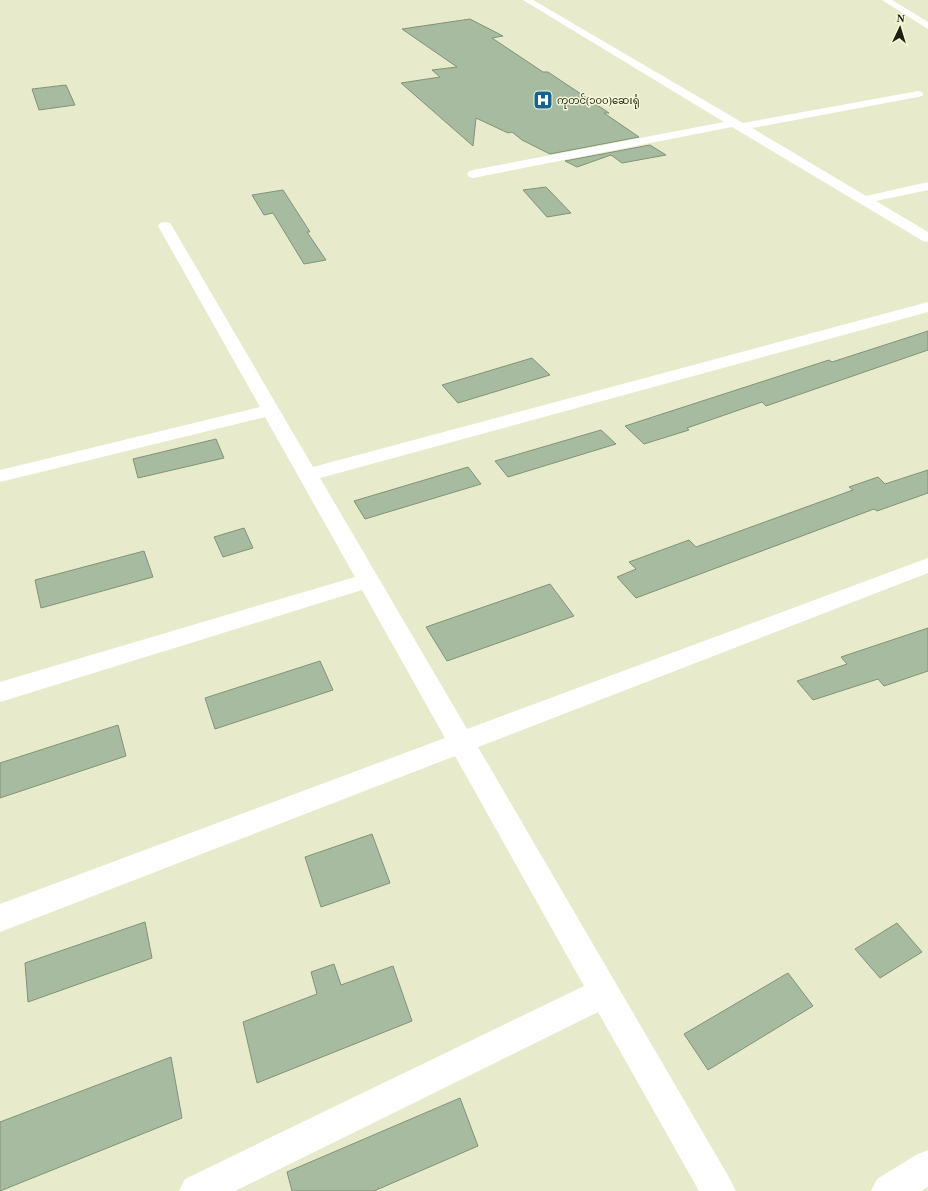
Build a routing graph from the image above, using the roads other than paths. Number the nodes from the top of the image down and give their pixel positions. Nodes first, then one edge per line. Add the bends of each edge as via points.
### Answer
1 (527, 0) edge
2 (886, 0) edge
3 (928, 26) edge
4 (918, 94) dead end
5 (737, 125) junction
6 (473, 174) dead end
7 (928, 186) edge
8 (864, 200) junction
9 (165, 226) dead end
10 (928, 238) edge
11 (928, 307) edge
12 (270, 410) junction
13 (307, 474) junction
14 (0, 476) edge
15 (928, 565) edge
16 (367, 581) junction
17 (0, 692) edge
18 (460, 743) junction
19 (0, 918) edge
20 (603, 993) junction
21 (928, 1167) edge
22 (197, 1191) edge
23 (718, 1191) edge
24 (889, 1191) edge

1 - 5 main road
2 - 3 main road
4 - 5 main road
5 - 6 main road
5 - 8 main road
7 - 8 main road
8 - 10 main road
9 - 12 main road
11 - 13 main road
12 - 13 main road
12 - 14 main road
13 - 16 main road
15 - 18 main road
16 - 17 main road
16 - 18 main road
18 - 19 main road
18 - 20 main road
20 - 22 main road
20 - 23 main road
21 - 24 main road

